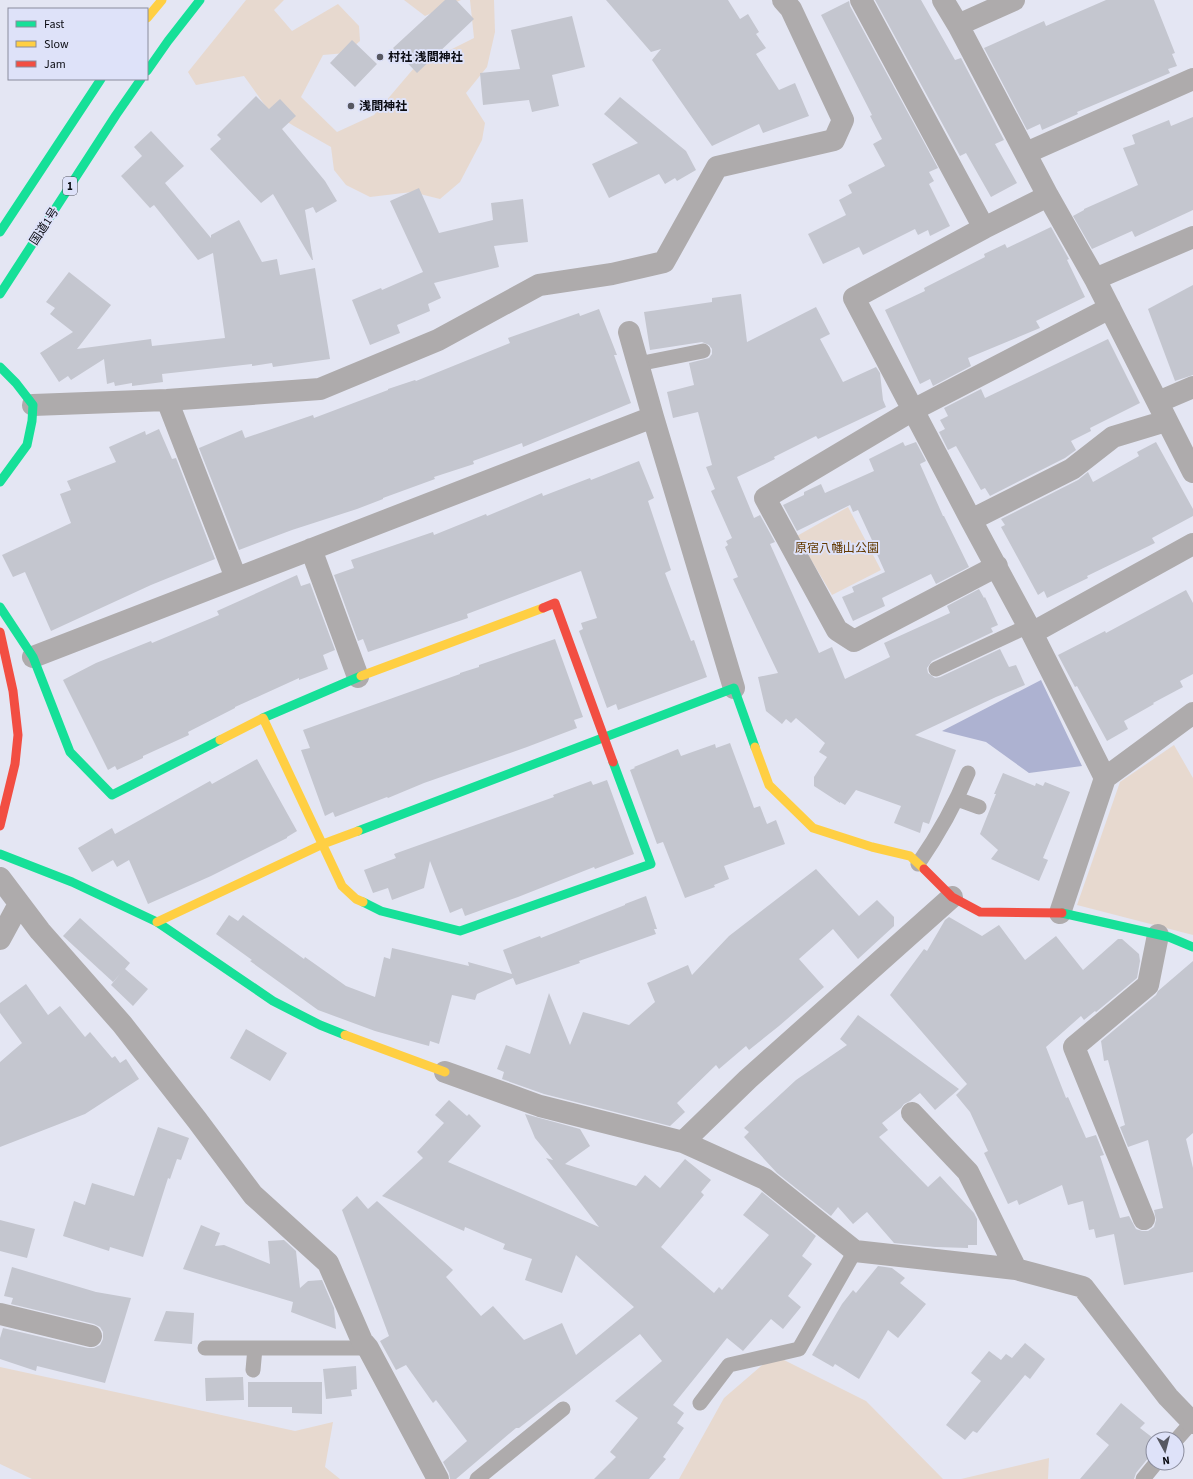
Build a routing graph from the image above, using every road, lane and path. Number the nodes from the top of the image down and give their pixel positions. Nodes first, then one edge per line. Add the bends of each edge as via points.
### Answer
1 (162, 0) edge
2 (200, 0) edge
3 (783, 0) edge
4 (861, 0) edge
5 (943, 0) edge
6 (1014, 0) edge
7 (148, 17) edge
8 (958, 25) junction
9 (148, 70) edge
10 (1193, 78) edge
11 (100, 80) edge
12 (140, 80) edge
13 (1026, 153) junction
14 (1048, 196) junction
15 (984, 228) junction
16 (0, 232) edge
17 (1193, 237) edge
18 (1095, 279) junction
19 (0, 294) edge
20 (1110, 308) junction
21 (629, 332) dead end
22 (703, 351) dead end
23 (638, 364) junction
24 (0, 368) edge
25 (1193, 387) edge
26 (167, 400) junction
27 (33, 405) junction
28 (913, 410) junction
29 (1162, 412) junction
30 (653, 417) junction
31 (1193, 472) edge
32 (0, 482) edge
33 (970, 520) junction
34 (1193, 544) edge
35 (311, 549) junction
36 (997, 566) junction
37 (236, 578) junction
38 (0, 607) edge
39 (1030, 629) junction
40 (0, 632) edge
41 (33, 657) junction
42 (936, 669) dead end
43 (358, 677) junction
44 (734, 688) junction
45 (1193, 713) edge
46 (263, 718) junction
47 (605, 736) junction
48 (968, 773) dead end
49 (1105, 778) junction
50 (957, 800) junction
51 (979, 807) dead end
52 (0, 826) edge
53 (323, 844) junction
54 (0, 854) edge
55 (918, 864) junction
56 (0, 878) edge
57 (952, 898) junction
58 (19, 904) junction
59 (1060, 913) junction
60 (157, 922) junction
61 (1158, 935) junction
62 (0, 939) edge
63 (1193, 947) edge
64 (445, 1072) joint
65 (912, 1113) dead end
66 (682, 1142) junction
67 (1144, 1219) dead end
68 (855, 1251) junction
69 (1016, 1269) junction
70 (0, 1314) edge
71 (91, 1336) dead end
72 (205, 1348) dead end
73 (255, 1348) junction
74 (368, 1348) junction
75 (253, 1370) dead end
76 (700, 1403) dead end
77 (562, 1409) dead end
78 (1192, 1422) edge
79 (1184, 1431) edge
80 (1150, 1471) edge
81 (438, 1479) edge
82 (477, 1479) edge
83 (1143, 1479) edge

1 - 7 main road
2 - 9 main road
3 - 26 street via 791,9 843,120 834,140 717,168 664,262 612,274 539,285 438,340 320,389
4 - 15 street
5 - 8 street
6 - 8 street
8 - 13 street
10 - 13 street
11 - 16 main road
12 - 19 main road, 国道1号 / 1
13 - 14 street
14 - 15 street
14 - 18 street
15 - 28 street via 854,298
17 - 18 street
18 - 20 street
20 - 28 street
20 - 29 street
21 - 23 street
22 - 23 lane
23 - 30 street
24 - 27 main road
25 - 29 street
26 - 27 street
26 - 37 street
27 - 32 main road via 27,446
28 - 33 street
28 - 36 street via 765,498 837,630 854,642
29 - 31 street
29 - 33 street via 1112,437 1072,469
30 - 35 street
30 - 44 street
33 - 36 street
34 - 39 street
35 - 37 street
35 - 43 street
36 - 39 street
37 - 41 street
38 - 41 main road
39 - 42 lane
39 - 49 street
40 - 52 main road via 13,691 18,735 15,764
41 - 46 main road via 70,752 112,795
43 - 46 main road
43 - 47 main road via 555,603
44 - 47 main road
44 - 55 main road via 769,785 813,828 910,856
45 - 49 street
46 - 53 main road
47 - 53 main road
47 - 53 main road via 651,864 460,931 381,912 356,899 342,886
48 - 50 lane
49 - 59 street
50 - 51 lane
50 - 55 lane
53 - 60 main road
54 - 60 main road via 72,882
55 - 57 main road
56 - 58 street
57 - 59 main road via 980,912
57 - 66 street via 748,1079
58 - 62 street
58 - 74 street via 122,1024 253,1195 328,1263 362,1341
59 - 61 main road
60 - 64 main road via 273,1001 320,1025
61 - 63 main road
61 - 67 street via 1148,985 1074,1047
64 - 66 street via 540,1106
65 - 69 street via 968,1172
66 - 68 street via 765,1179
68 - 69 street
68 - 76 lane via 799,1349 729,1365
69 - 78 street via 1083,1288 1168,1397
70 - 71 street
72 - 73 lane
73 - 74 lane
73 - 75 lane
74 - 81 street
77 - 82 lane
78 - 79 lane
80 - 83 lane

